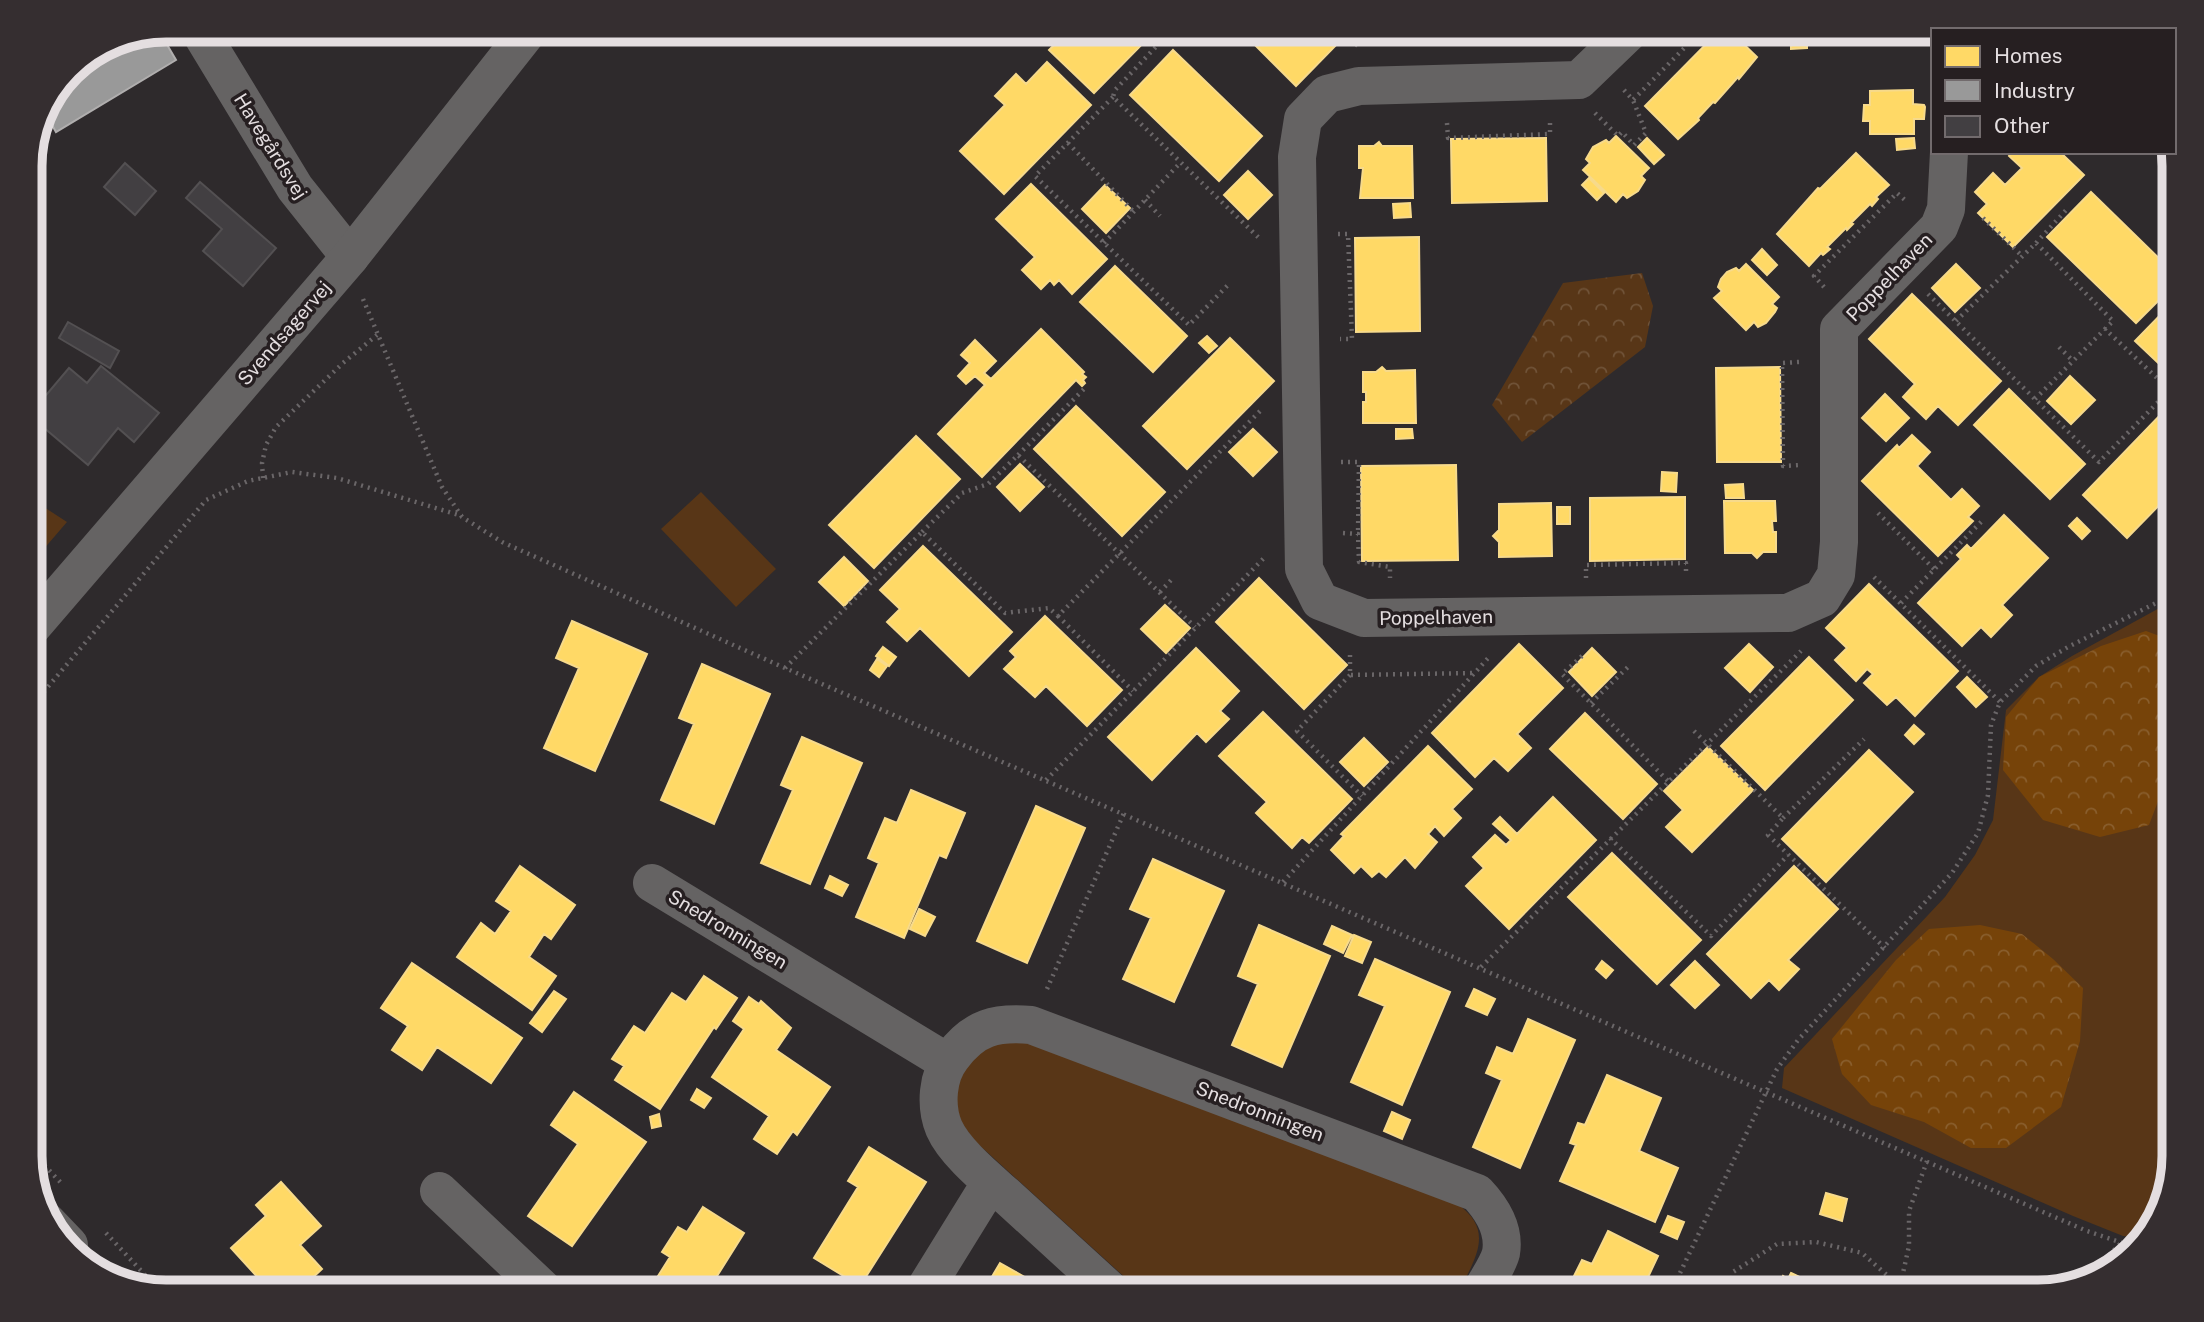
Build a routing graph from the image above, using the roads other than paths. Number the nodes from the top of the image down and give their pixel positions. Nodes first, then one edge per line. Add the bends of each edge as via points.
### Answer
1 (206, 42) edge
2 (520, 42) edge
3 (1619, 42) edge
4 (1949, 154) edge
5 (350, 257) junction
6 (42, 615) edge
7 (652, 883) dead end
8 (947, 1062) junction
9 (991, 1182) junction
10 (439, 1191) dead end
11 (533, 1280) edge
12 (930, 1280) edge
13 (1099, 1280) edge
14 (1487, 1280) edge

1 - 5 street, Havegårdsvej via 295,188
2 - 5 street, Svendsagervej
3 - 4 street, Poppelhaven via 1579,80 1359,86 1327,94 1303,119 1297,157 1304,569 1320,601 1364,618 1392,618 1788,613 1822,598 1836,575 1839,542 1839,328 1939,227 1947,209
5 - 6 street, Svendsagervej
7 - 8 street, Snedronningen
8 - 9 street via 940,1084 944,1128
8 - 14 street, Snedronningen via 962,1043 983,1029 1006,1023 1031,1025 1477,1193 1492,1210 1500,1231 1501,1253
9 - 12 street
9 - 13 street
10 - 11 street

